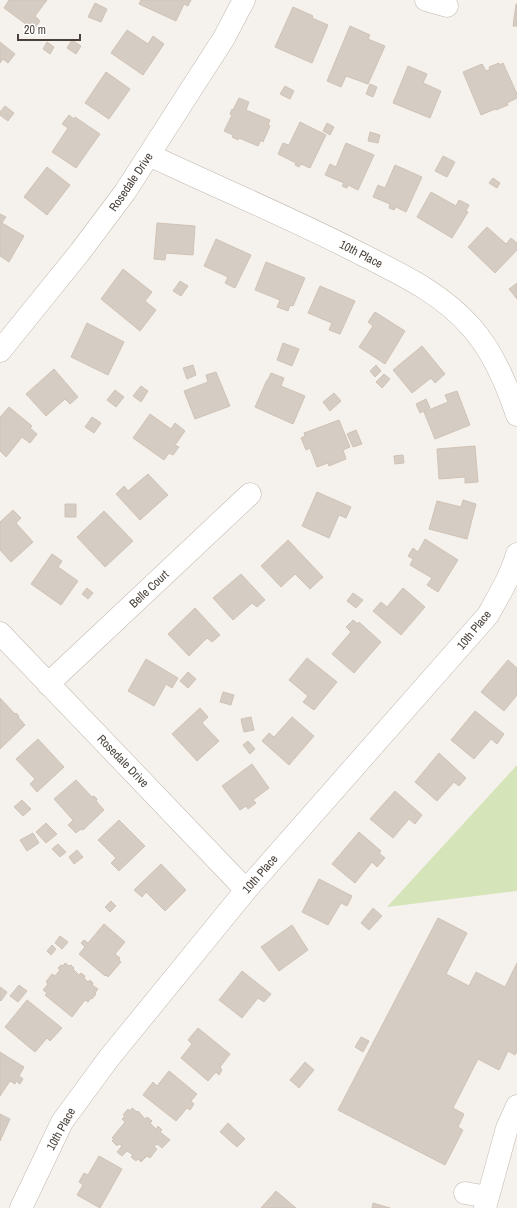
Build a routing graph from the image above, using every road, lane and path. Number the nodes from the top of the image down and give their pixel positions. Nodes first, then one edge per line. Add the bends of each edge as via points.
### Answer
1 (244, 0) edge
2 (426, 0) edge
3 (447, 6) dead end
4 (149, 155) junction
5 (2, 344) edge
6 (517, 415) edge
7 (250, 494) dead end
8 (517, 554) edge
9 (0, 633) edge
10 (48, 684) junction
11 (246, 890) junction
12 (517, 1106) edge
13 (465, 1193) dead end
14 (487, 1203) edge
15 (21, 1208) edge

1 - 4 street, Rosedale Drive via 224,38
2 - 3 street
4 - 5 street, Rosedale Drive via 80,252
4 - 6 street, 10th Place via 335,241 429,291 472,328 504,380
7 - 10 street, Belle Court
8 - 11 street, 10th Place via 504,588 488,615
9 - 10 street, Rosedale Drive
10 - 11 street, Rosedale Drive
11 - 15 street, 10th Place via 83,1092 62,1122
12 - 14 street via 507,1128
13 - 14 street

